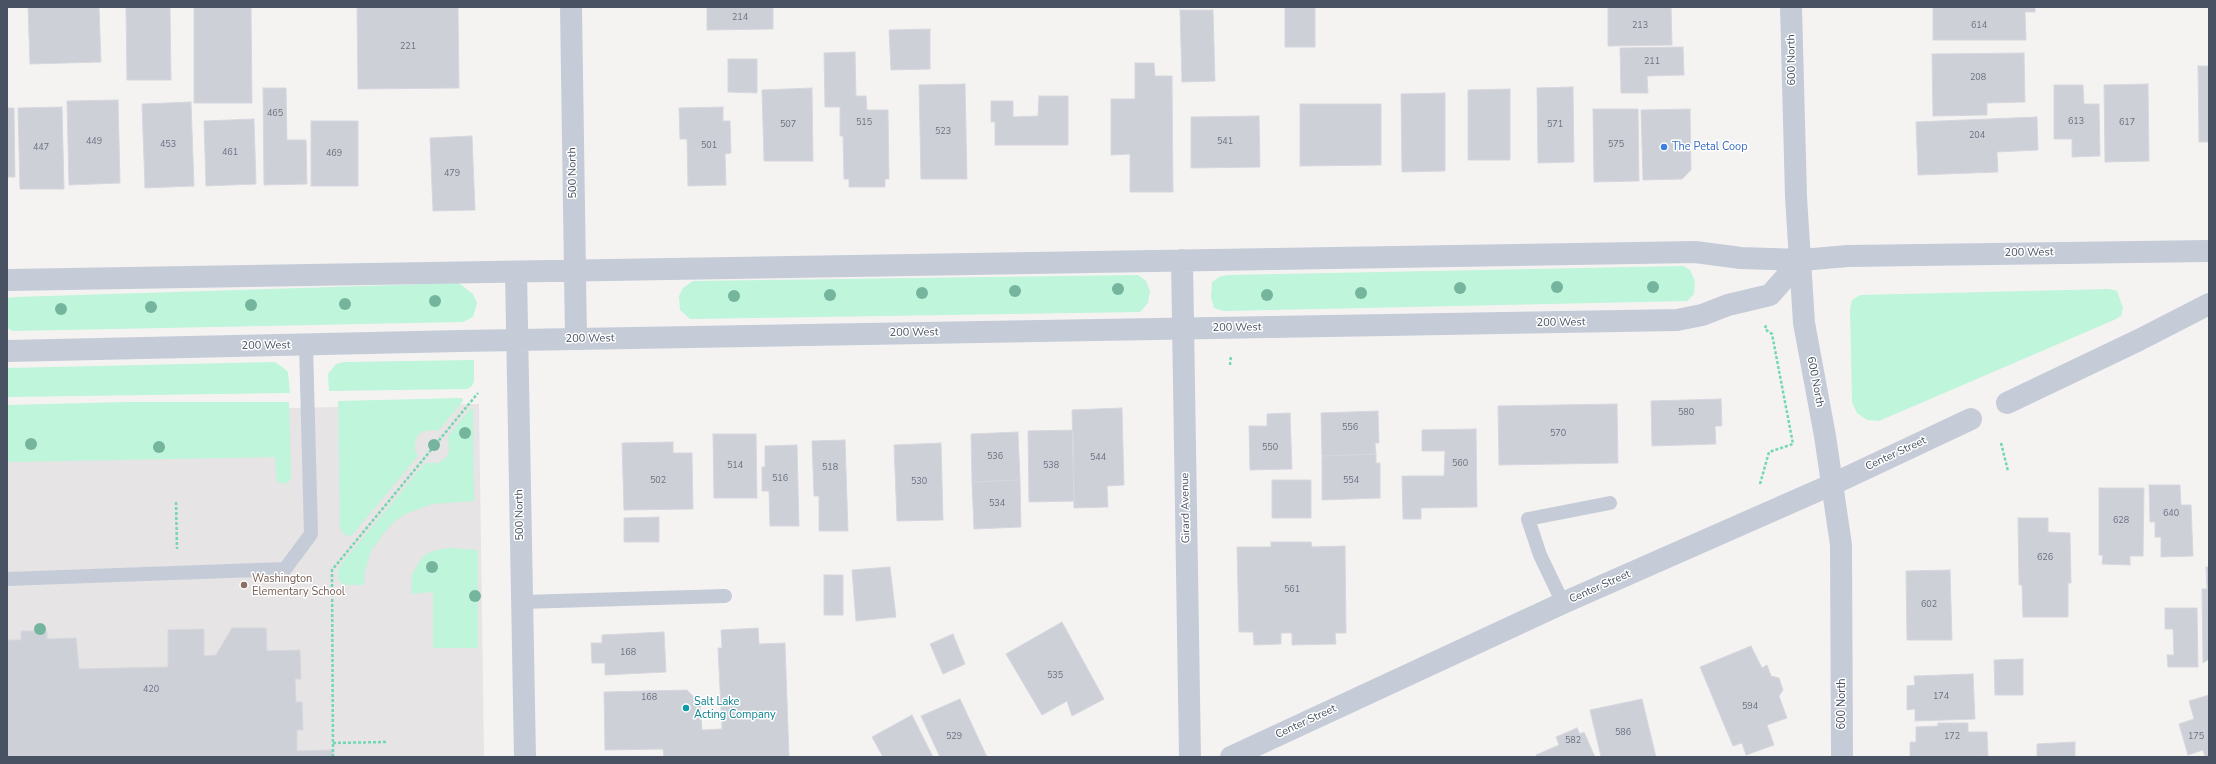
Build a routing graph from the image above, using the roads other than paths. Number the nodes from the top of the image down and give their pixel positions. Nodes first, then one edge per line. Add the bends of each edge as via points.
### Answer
1 (570, 7) edge
2 (1791, 7) edge
3 (2209, 251) edge
4 (1182, 260) junction
5 (1801, 260) junction
6 (516, 272) junction
7 (575, 272) junction
8 (7, 280) edge
9 (2209, 304) edge
10 (1183, 329) junction
11 (576, 339) junction
12 (517, 340) junction
13 (306, 345) junction
14 (7, 351) edge
15 (2007, 404) dead end
16 (1971, 420) dead end
17 (1833, 484) junction
18 (1610, 503) dead end
19 (7, 579) edge
20 (725, 596) dead end
21 (522, 602) junction
22 (1564, 603) junction
23 (525, 757) edge
24 (1190, 757) edge
25 (1231, 757) edge
26 (1842, 757) edge

1 - 7 street, 500 North
2 - 5 street, 600 North via 1796,197
3 - 5 street, 200 West via 1858,256
4 - 5 street, 200 West via 1696,252 1741,258
4 - 7 street, 200 West
4 - 10 street, Girard Avenue
5 - 10 street, 200 West via 1770,295 1677,320
5 - 17 street, 600 North via 1804,323
6 - 7 street, 200 West
6 - 8 street, 200 West
6 - 12 street, 500 North
7 - 11 street, 500 North
9 - 15 street
10 - 11 street, 200 West
10 - 24 street, Girard Avenue
11 - 12 street, 200 West
12 - 13 street, 200 West
12 - 21 street, 500 North
13 - 14 street, 200 West
13 - 19 lane via 311,534 285,569
16 - 17 street, Center Street
17 - 22 street, Center Street
17 - 26 street, 600 North via 1841,545
18 - 22 lane via 1528,518 1540,555
20 - 21 lane
21 - 23 street, 500 North
22 - 25 street, Center Street

